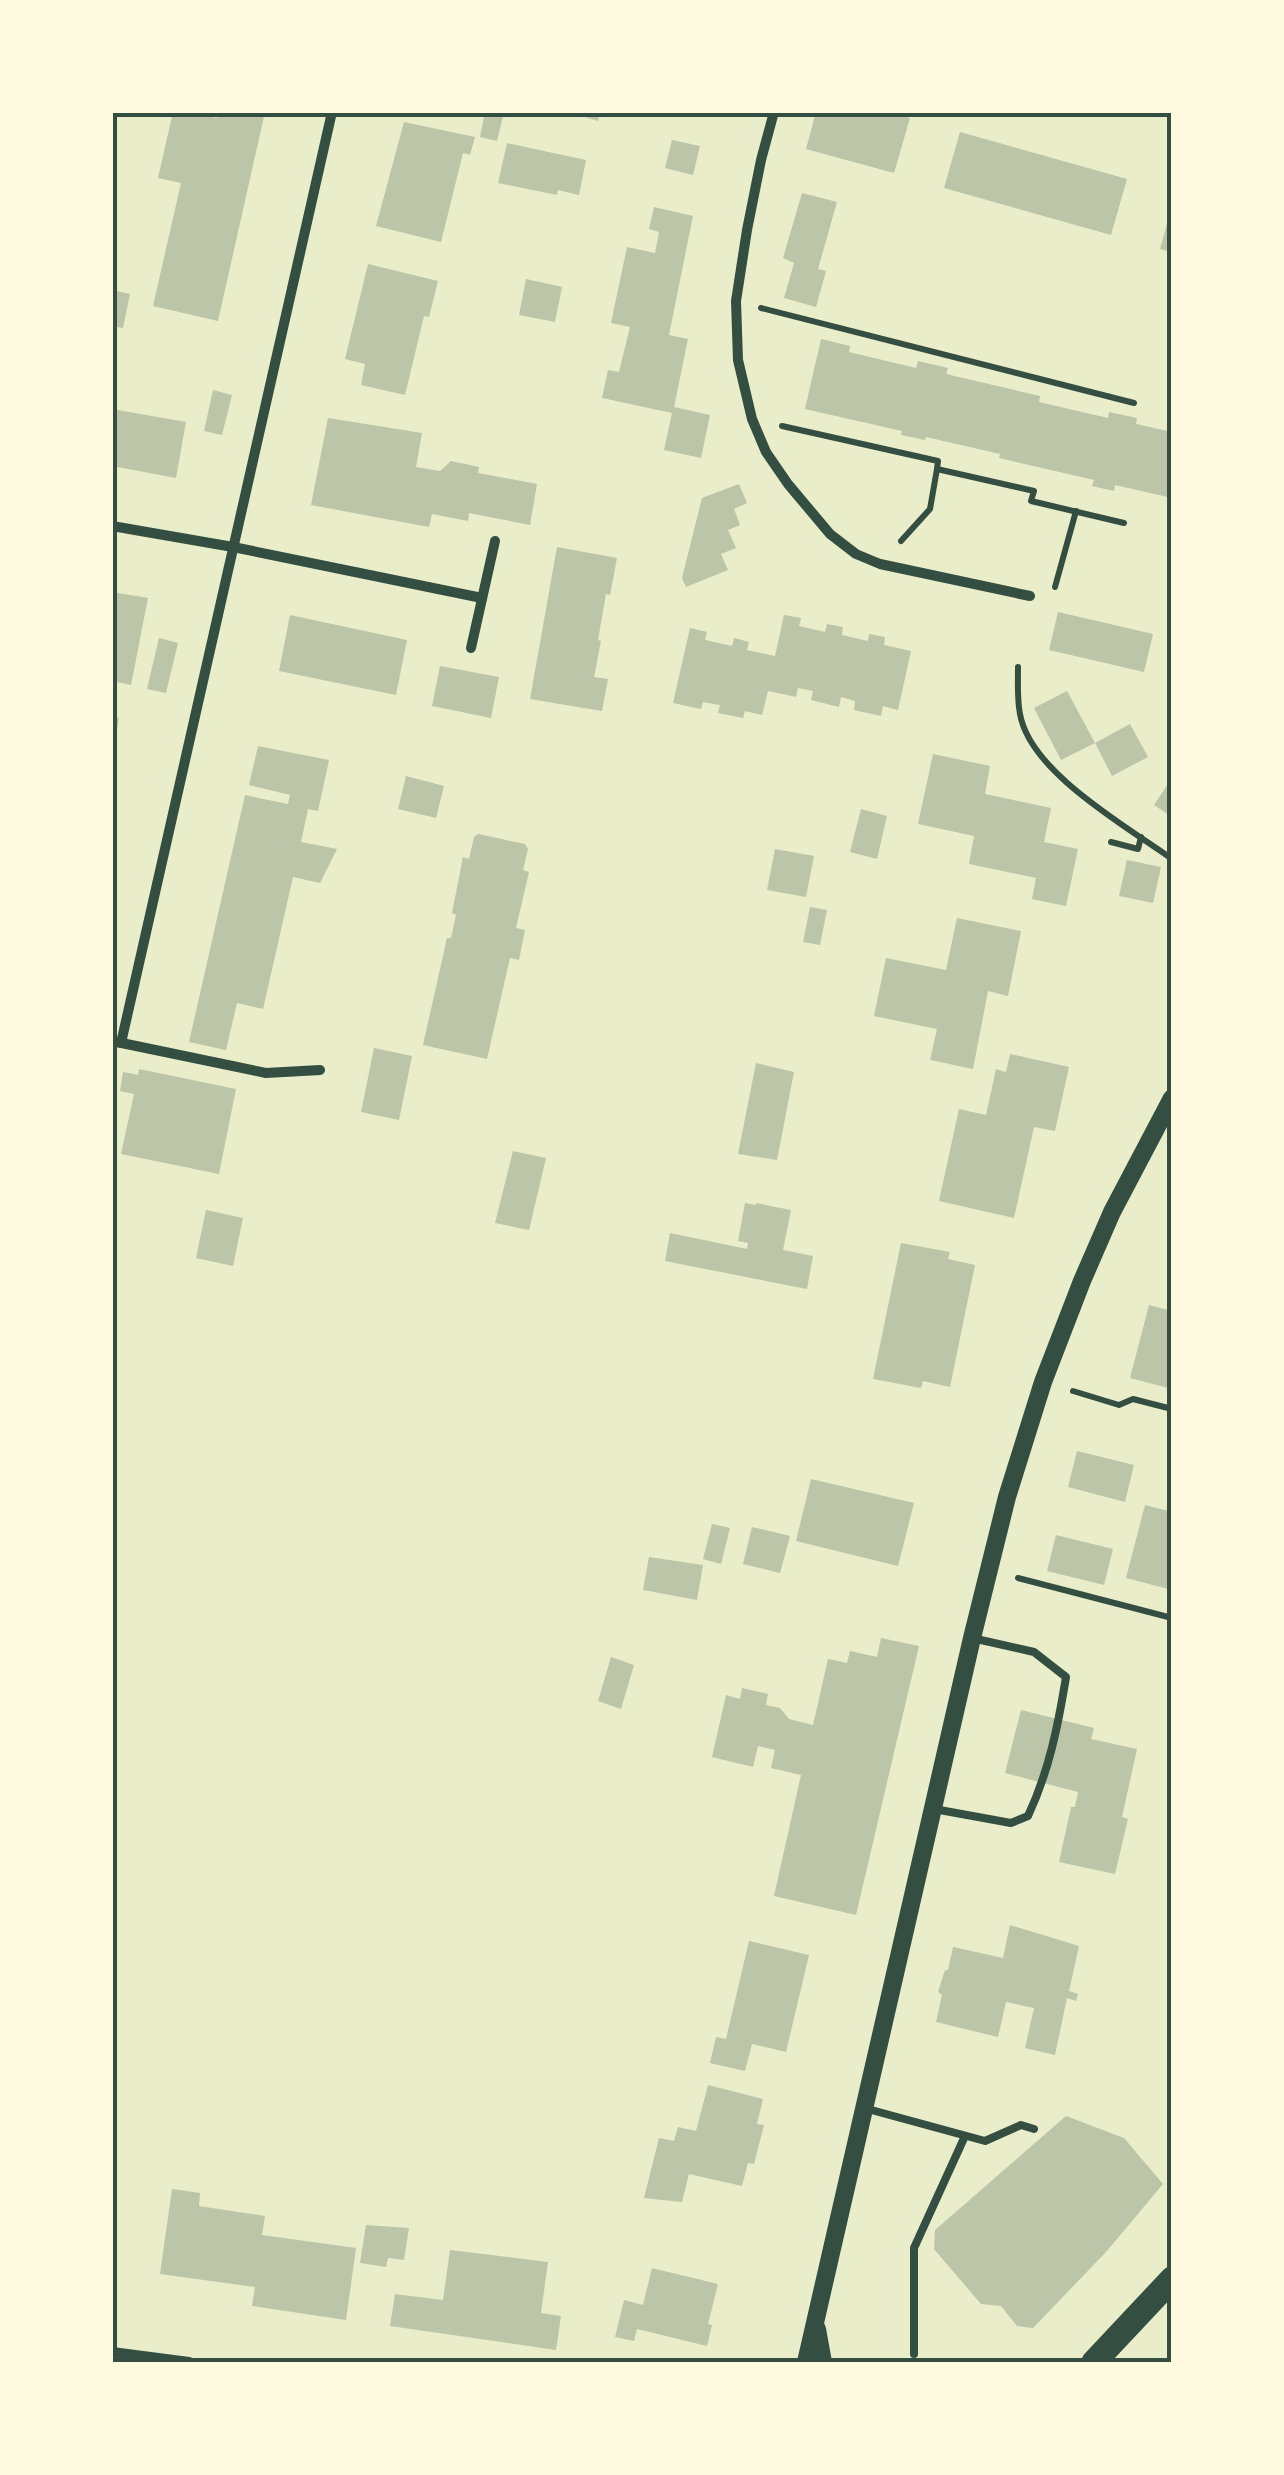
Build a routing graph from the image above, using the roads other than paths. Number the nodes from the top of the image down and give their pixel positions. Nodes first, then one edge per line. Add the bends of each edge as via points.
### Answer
1 (332, 112) edge
2 (774, 112) edge
3 (112, 526) edge
4 (495, 541) dead end
5 (233, 546) junction
6 (1030, 596) dead end
7 (482, 598) junction
8 (471, 648) dead end
9 (117, 1042) edge
10 (320, 1070) dead end
11 (1172, 1098) edge
12 (972, 1638) junction
13 (934, 1809) junction
14 (864, 2108) junction
15 (1034, 2130) dead end
16 (965, 2136) junction
17 (1172, 2279) edge
18 (816, 2324) junction
19 (112, 2352) edge
20 (914, 2354) dead end
21 (189, 2362) edge
22 (806, 2362) edge
23 (823, 2362) edge
24 (1094, 2362) edge

1 - 5 street
2 - 6 street via 736,301 738,360 766,452 830,534 856,554
3 - 5 street
4 - 7 street
5 - 7 street
5 - 9 street
7 - 8 street
9 - 10 street via 266,1073
11 - 12 street via 1112,1212 1043,1382
12 - 13 street
12 - 13 lane via 1034,1652 1066,1677 1059,1720 1028,1816 1012,1823
13 - 14 street
14 - 16 lane
14 - 18 street
15 - 16 lane via 1021,2125 985,2141
16 - 20 lane via 914,2248
17 - 24 main road
18 - 22 street
18 - 23 street
19 - 21 street

